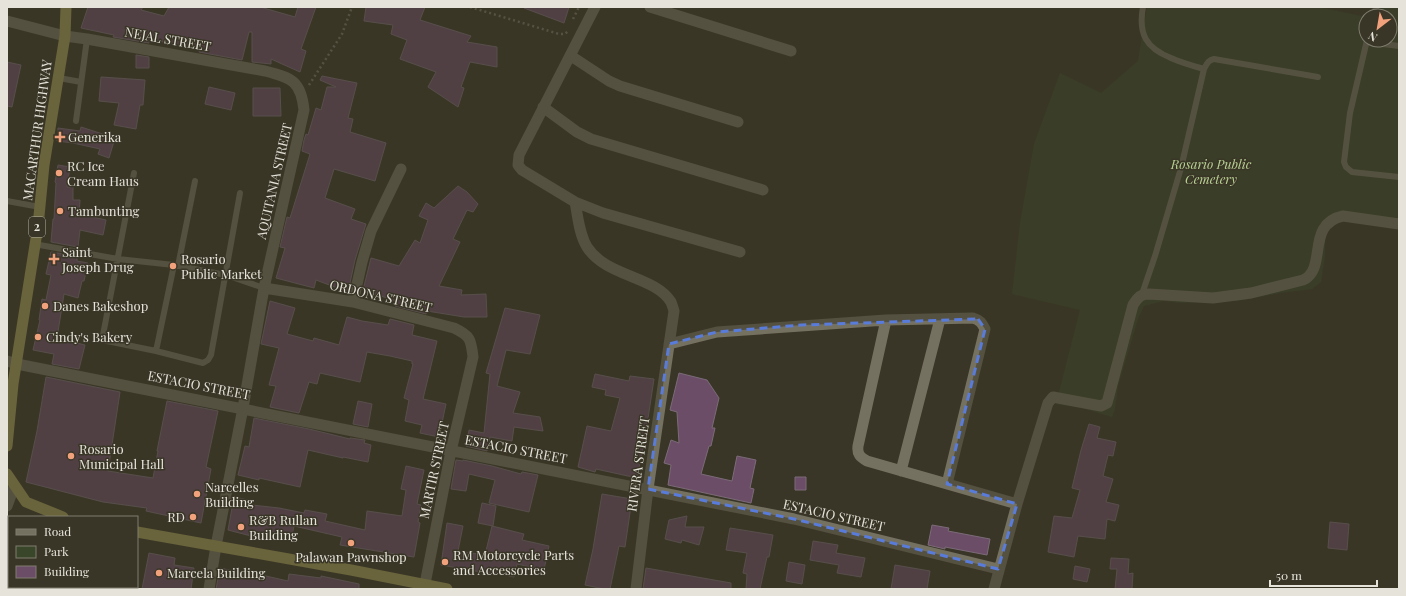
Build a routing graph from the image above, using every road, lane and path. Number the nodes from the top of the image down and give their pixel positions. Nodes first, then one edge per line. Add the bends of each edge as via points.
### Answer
1 (66, 7) edge
2 (352, 7) edge
3 (470, 7) edge
4 (595, 7) edge
5 (650, 7) edge
6 (1143, 7) edge
7 (7, 21) edge
8 (567, 32) dead end
9 (65, 36) junction
10 (87, 39) junction
11 (1365, 48) edge
12 (791, 51) dead end
13 (571, 56) junction
14 (1204, 69) junction
15 (1318, 77) dead end
16 (59, 78) junction
17 (81, 82) junction
18 (302, 96) junction
19 (543, 107) junction
20 (304, 110) joint
21 (76, 121) dead end
22 (738, 122) dead end
23 (401, 169) dead end
24 (134, 173) dead end
25 (1399, 177) edge
26 (195, 181) dead end
27 (763, 190) dead end
28 (240, 193) dead end
29 (7, 201) edge
30 (575, 202) junction
31 (40, 206) junction
32 (1399, 224) edge
33 (34, 244) junction
34 (740, 252) dead end
35 (118, 259) junction
36 (176, 266) junction
37 (226, 275) junction
38 (264, 288) junction
39 (1142, 294) junction
40 (353, 302) junction
41 (940, 319) junction
42 (886, 320) junction
43 (669, 344) junction
44 (156, 351) junction
45 (473, 357) joint
46 (12, 362) edge
47 (243, 408) junction
48 (7, 446) edge
49 (451, 451) junction
50 (901, 471) junction
51 (7, 474) edge
52 (947, 484) junction
53 (14, 487) junction
54 (648, 489) junction
55 (1017, 504) junction
56 (7, 506) edge
57 (61, 516) edge
58 (138, 532) edge
59 (216, 546) junction
60 (998, 569) junction
61 (425, 587) edge
62 (209, 589) edge
63 (447, 589) edge
64 (636, 589) edge
65 (994, 589) edge

1 - 9 highway, MACARTHUR HIGHWAY / 2
2 - 18 path via 342,34
3 - 8 path via 559,34
4 - 13 street
5 - 12 street
6 - 14 lane via 1142,29 1147,43 1159,53 1189,66
7 - 9 street, NEJAL STREET
9 - 10 street, NEJAL STREET
9 - 16 highway, MACARTHUR HIGHWAY / 2
10 - 17 lane
10 - 18 street, NEJAL STREET via 265,71 289,78
11 - 25 lane via 1350,113 1344,162 1352,172
13 - 19 street
13 - 22 street via 620,86
14 - 15 lane via 1209,60 1214,59
14 - 39 lane via 1182,168
16 - 17 lane
16 - 31 highway, MACARTHUR HIGHWAY / 2 via 44,164
17 - 21 lane
18 - 20 street, NEJAL STREET
19 - 27 street via 576,132 591,139
19 - 30 street via 519,155 518,165 522,170
20 - 38 street, AQUITANIA STREET
23 - 40 street via 371,231
24 - 35 lane
26 - 36 lane
28 - 37 lane
29 - 31 lane
30 - 34 street via 603,213
30 - 43 street, RIVERA STREET via 582,239 595,258 606,266 660,291 670,302 674,311
31 - 33 highway, MACARTHUR HIGHWAY / 2
32 - 39 street via 1343,216 1329,222 1321,234 1313,270 1302,280 1251,293 1213,298
33 - 35 lane
33 - 46 highway, MACARTHUR HIGHWAY / 2
35 - 36 lane
35 - 44 lane via 103,338
36 - 37 lane
36 - 44 lane
37 - 38 lane
37 - 44 lane via 210,358 203,363
38 - 40 street, ORDONA STREET
38 - 47 street, AQUITANIA STREET
39 - 55 street via 1134,305 1108,401 1101,406 1057,398 1050,400
40 - 45 street, ORDONA STREET via 454,328 469,337
41 - 42 street
41 - 50 street
41 - 52 street via 973,318 981,322 985,329
42 - 43 street via 717,332
42 - 50 street via 857,450 867,461
43 - 54 street, RIVERA STREET
45 - 49 street, MARTIR STREET
46 - 47 street, ESTACIO STREET
46 - 48 highway, MACARTHUR HIGHWAY / 2 via 13,384
47 - 49 street, ESTACIO STREET
47 - 59 street, AQUITANIA STREET
49 - 54 street, ESTACIO STREET
49 - 61 street, MARTIR STREET
50 - 52 street
51 - 53 highway
52 - 55 street
53 - 56 street
53 - 57 highway via 26,502
54 - 60 street, ESTACIO STREET via 794,519
54 - 64 street, RIVERA STREET
55 - 60 street
58 - 59 highway
59 - 61 highway via 351,570
59 - 62 street, AQUITANIA STREET
60 - 65 street
61 - 63 highway

